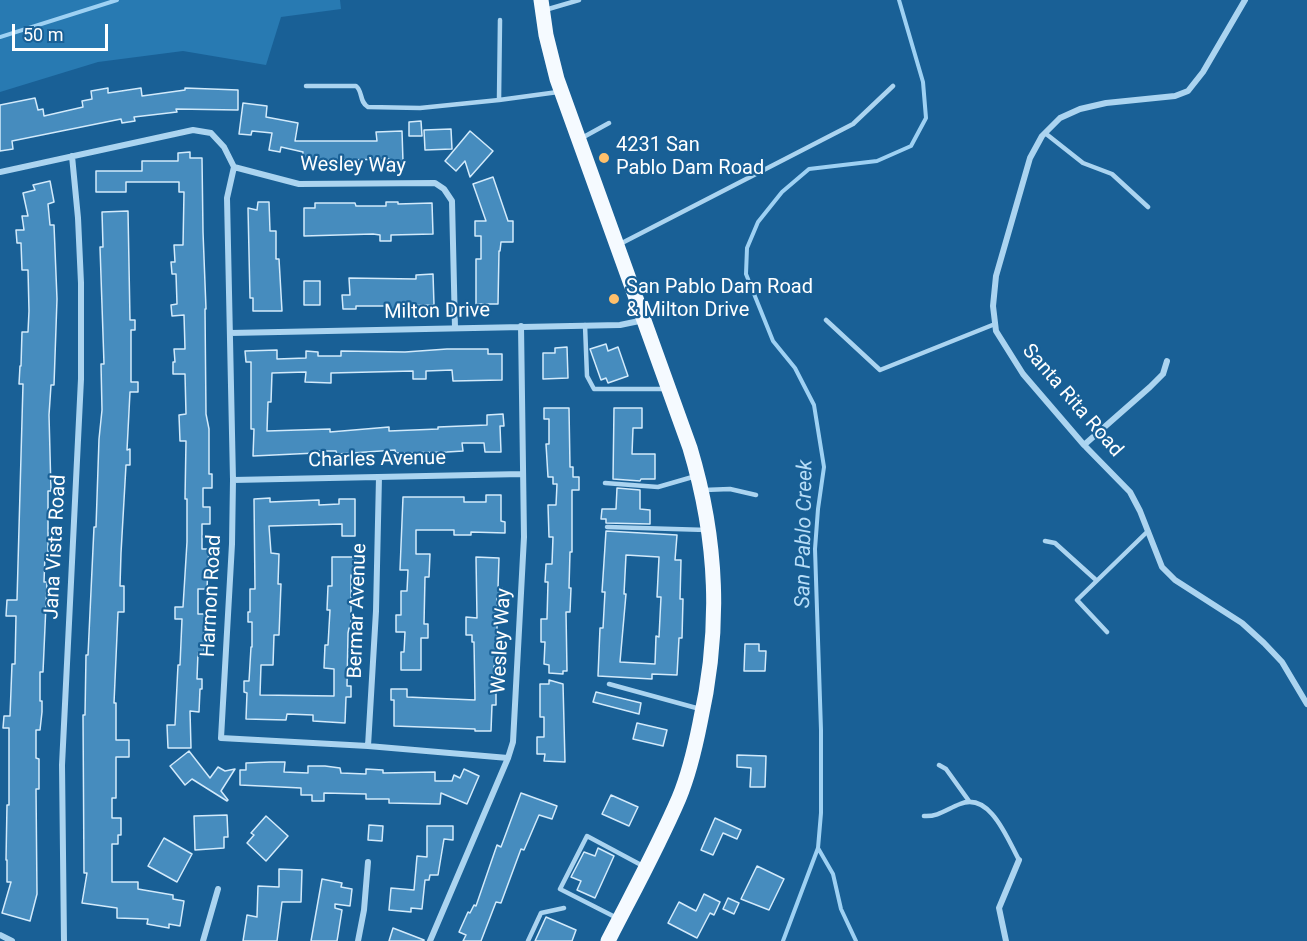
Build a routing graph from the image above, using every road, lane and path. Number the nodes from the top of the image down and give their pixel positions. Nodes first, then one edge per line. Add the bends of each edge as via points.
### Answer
1 (579, 0) edge
2 (1245, 0) edge
3 (541, 5) edge
4 (501, 20) dead end
5 (306, 86) dead end
6 (893, 86) dead end
7 (561, 92) junction
8 (499, 100) junction
9 (609, 123) dead end
10 (1045, 133) junction
11 (578, 140) junction
12 (72, 156) junction
13 (234, 167) junction
14 (0, 172) edge
15 (1148, 207) dead end
16 (617, 246) junction
17 (645, 320) junction
18 (826, 320) dead end
19 (995, 324) junction
20 (585, 325) junction
21 (520, 326) junction
22 (454, 328) junction
23 (230, 333) junction
24 (1167, 361) dead end
25 (670, 389) junction
26 (1084, 445) junction
27 (522, 474) junction
28 (379, 477) junction
29 (232, 480) junction
30 (605, 483) dead end
31 (700, 483) junction
32 (756, 495) dead end
33 (606, 526) dead end
34 (709, 530) junction
35 (1148, 531) junction
36 (1045, 541) dead end
37 (1096, 580) junction
38 (1107, 632) dead end
39 (609, 684) dead end
40 (1307, 704) edge
41 (703, 709) junction
42 (368, 746) junction
43 (508, 758) junction
44 (939, 765) dead end
45 (969, 801) junction
46 (924, 816) dead end
47 (1019, 860) joint
48 (368, 862) dead end
49 (645, 868) junction
50 (218, 889) dead end
51 (564, 908) dead end
52 (619, 919) junction
53 (0, 935) edge
54 (12, 941) edge
55 (64, 941) edge
56 (203, 941) edge
57 (358, 941) edge
58 (430, 941) edge
59 (528, 941) edge
60 (608, 941) edge
61 (1006, 941) edge

1 - 3 lane
2 - 10 street, Santa Rita Road via 1188,91 1080,109 1060,118
3 - 7 main road
4 - 8 lane
5 - 8 lane via 356,86 368,107 420,108
6 - 16 lane via 853,124
7 - 8 lane
7 - 11 main road
9 - 11 lane
10 - 15 lane via 1083,163 1112,174
10 - 19 street, Santa Rita Road via 1030,158 996,276
11 - 16 main road
12 - 13 street via 193,130 211,133
12 - 14 street
12 - 55 street, Jana Vista Road via 79,240 81,367 62,765
13 - 22 street, Wesley Way via 298,184 435,183 444,189 452,201
13 - 23 street, Harmon Road via 227,198
16 - 17 main road
17 - 20 street, Milton Drive
17 - 25 main road
18 - 19 lane via 880,370
19 - 26 street, Santa Rita Road via 1005,348 1023,374
20 - 21 street, Milton Drive
20 - 25 lane via 587,376 594,389
21 - 22 street, Milton Drive
21 - 27 street, Wesley Way
22 - 23 street, Milton Drive
23 - 29 street, Harmon Road
24 - 26 street via 1163,374
25 - 31 main road
26 - 35 street, Santa Rita Road via 1130,492
27 - 28 street, Charles Avenue
27 - 43 street, Wesley Way via 524,537 513,742
28 - 29 street, Charles Avenue
28 - 42 street, Bermar Avenue
29 - 42 street, Harmon Road via 221,738
30 - 31 lane via 658,487
31 - 32 lane
31 - 34 main road
33 - 34 lane
34 - 41 main road via 715,609
35 - 37 lane
35 - 40 street, Santa Rita Road via 1162,567 1264,643 1282,662
36 - 37 lane via 1055,543
37 - 38 lane via 1077,600
39 - 41 lane
41 - 49 main road via 680,796
42 - 43 street, Harmon Road
43 - 58 street, Wesley Way
44 - 45 lane
45 - 46 lane via 940,814
45 - 47 lane via 982,805 995,818
47 - 61 street via 999,908
48 - 57 street
49 - 52 main road
49 - 52 lane via 587,836 560,890
50 - 56 street
51 - 59 lane via 541,913
52 - 60 main road
53 - 54 street

